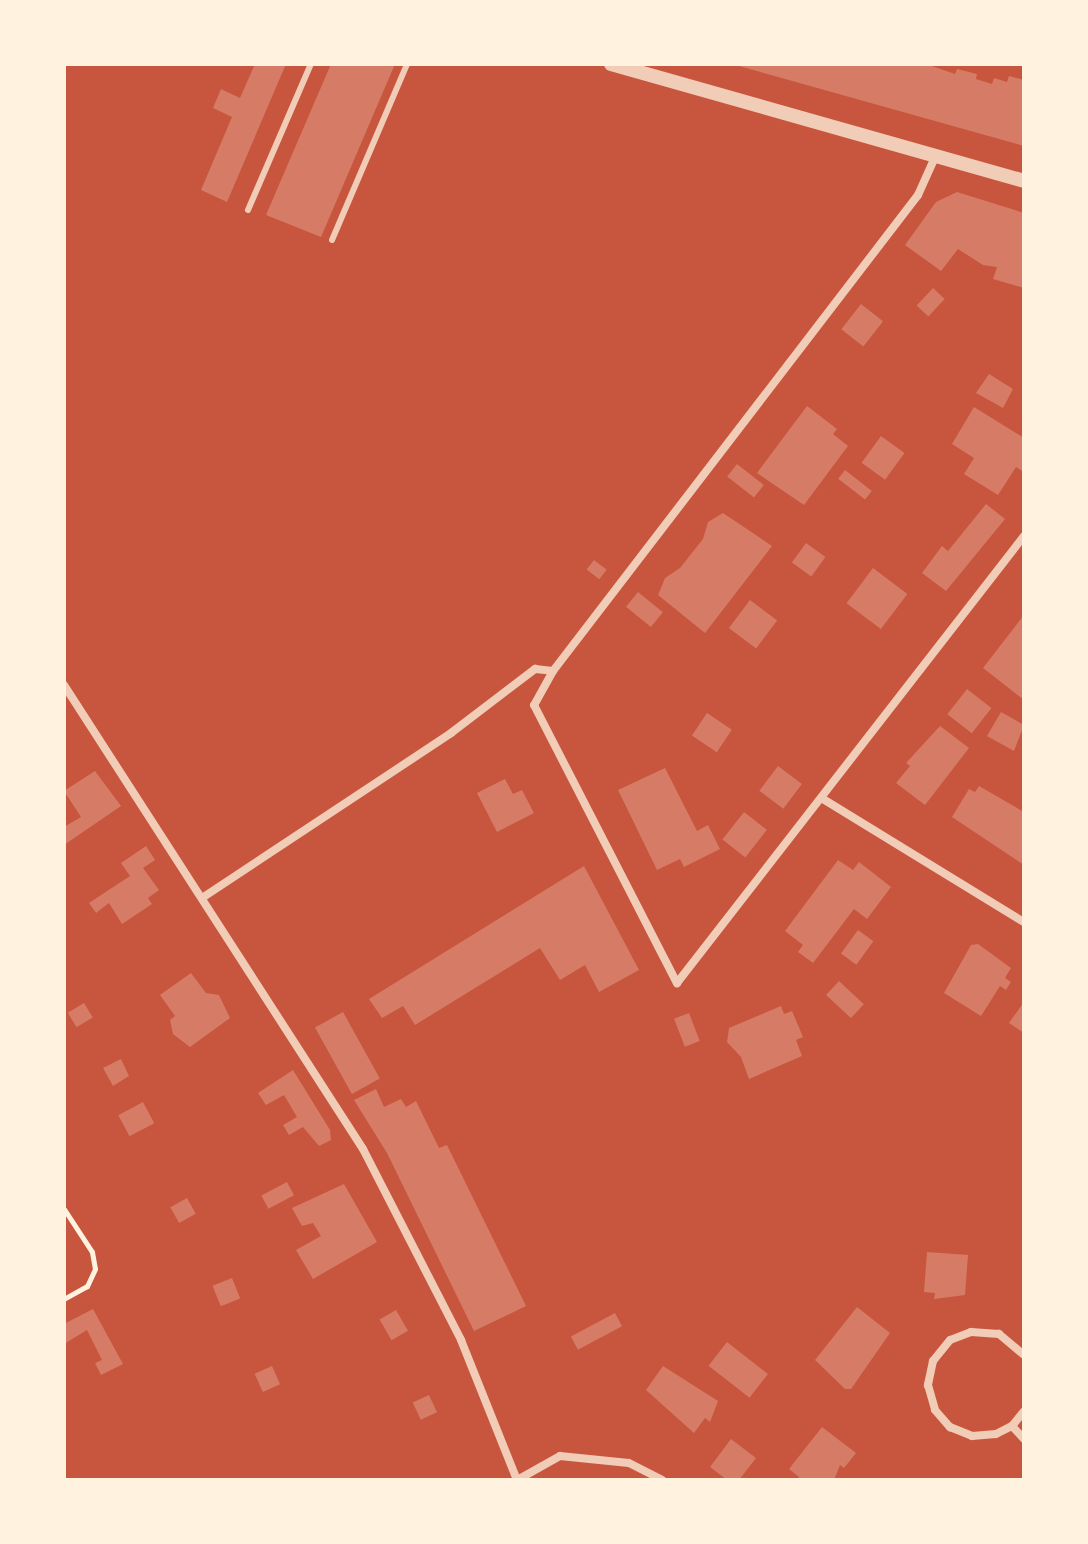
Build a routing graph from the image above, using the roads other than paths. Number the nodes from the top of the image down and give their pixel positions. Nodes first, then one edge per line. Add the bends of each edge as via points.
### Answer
1 (311, 64) edge
2 (407, 64) edge
3 (611, 64) edge
4 (936, 154) junction
5 (1024, 181) edge
6 (248, 210) dead end
7 (332, 240) dead end
8 (1024, 536) edge
9 (553, 671) junction
10 (64, 685) edge
11 (823, 799) junction
12 (205, 896) junction
13 (1024, 922) edge
14 (1024, 1355) edge
15 (1024, 1411) edge
16 (1012, 1426) junction
17 (1024, 1439) edge
18 (518, 1479) edge
19 (662, 1480) edge

1 - 6 lane
2 - 7 lane
3 - 4 street
4 - 5 street
4 - 9 street via 918,195
8 - 11 street
9 - 11 street via 534,705 677,983
9 - 12 street via 535,669 451,733
10 - 12 street
11 - 13 street
12 - 18 street via 363,1149 461,1340
14 - 16 street via 999,1334 971,1332 950,1340 941,1351 928,1385 935,1410 950,1427 972,1436
15 - 16 street
16 - 17 street
18 - 19 street via 560,1456 629,1463

